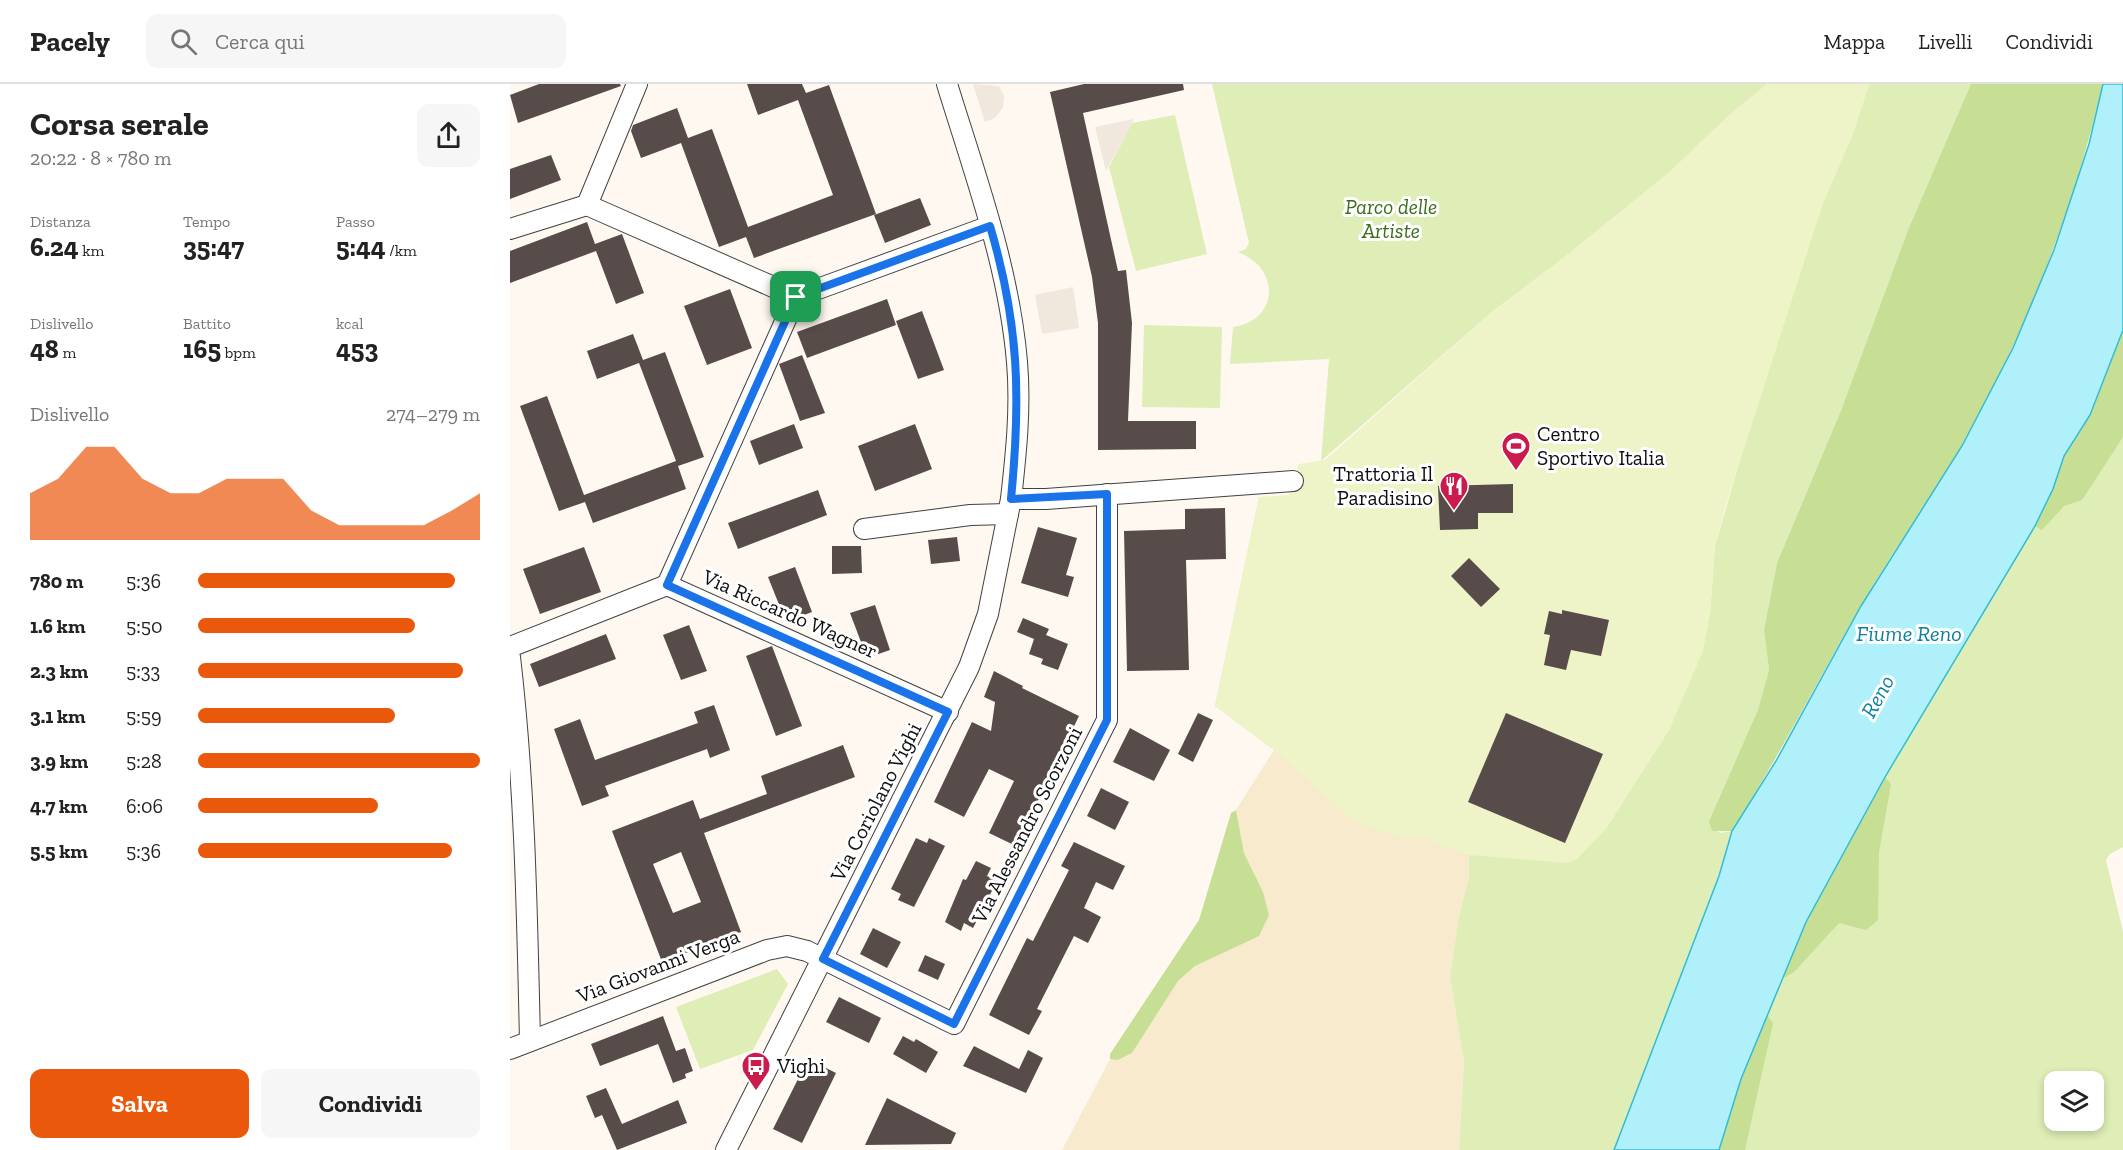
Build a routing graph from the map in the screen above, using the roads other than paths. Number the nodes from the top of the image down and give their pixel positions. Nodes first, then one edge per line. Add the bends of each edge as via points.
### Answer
1 (636, 84) edge
2 (947, 84) edge
3 (587, 205) junction
4 (990, 226) junction
5 (510, 229) edge
6 (796, 297) junction
7 (1293, 481) dead end
8 (1107, 494) junction
9 (1010, 507) junction
10 (864, 529) dead end
11 (667, 585) junction
12 (510, 647) edge
13 (510, 657) edge
14 (948, 712) junction
15 (823, 959) junction
16 (530, 1041) junction
17 (510, 1050) edge
18 (729, 1146) edge

1 - 3 street
2 - 4 street, Via Coriolano Vighi
3 - 5 street
3 - 6 street
4 - 6 street
4 - 9 street, Via Coriolano Vighi via 1003,268 1017,363 1018,416
6 - 11 street
7 - 8 street
8 - 9 street
8 - 15 street, Via Alessandro Scorzoni via 1107,720 954,1024
9 - 10 street
9 - 14 street, Via Coriolano Vighi via 988,614
11 - 12 street, Via Riccardo Wagner
11 - 14 street, Via Riccardo Wagner
13 - 16 street via 526,850
14 - 15 street, Via Coriolano Vighi
15 - 16 street, Via Giovanni Verga via 794,946 780,946
15 - 18 street, Via Coriolano Vighi
16 - 17 street, Via Giovanni Verga

